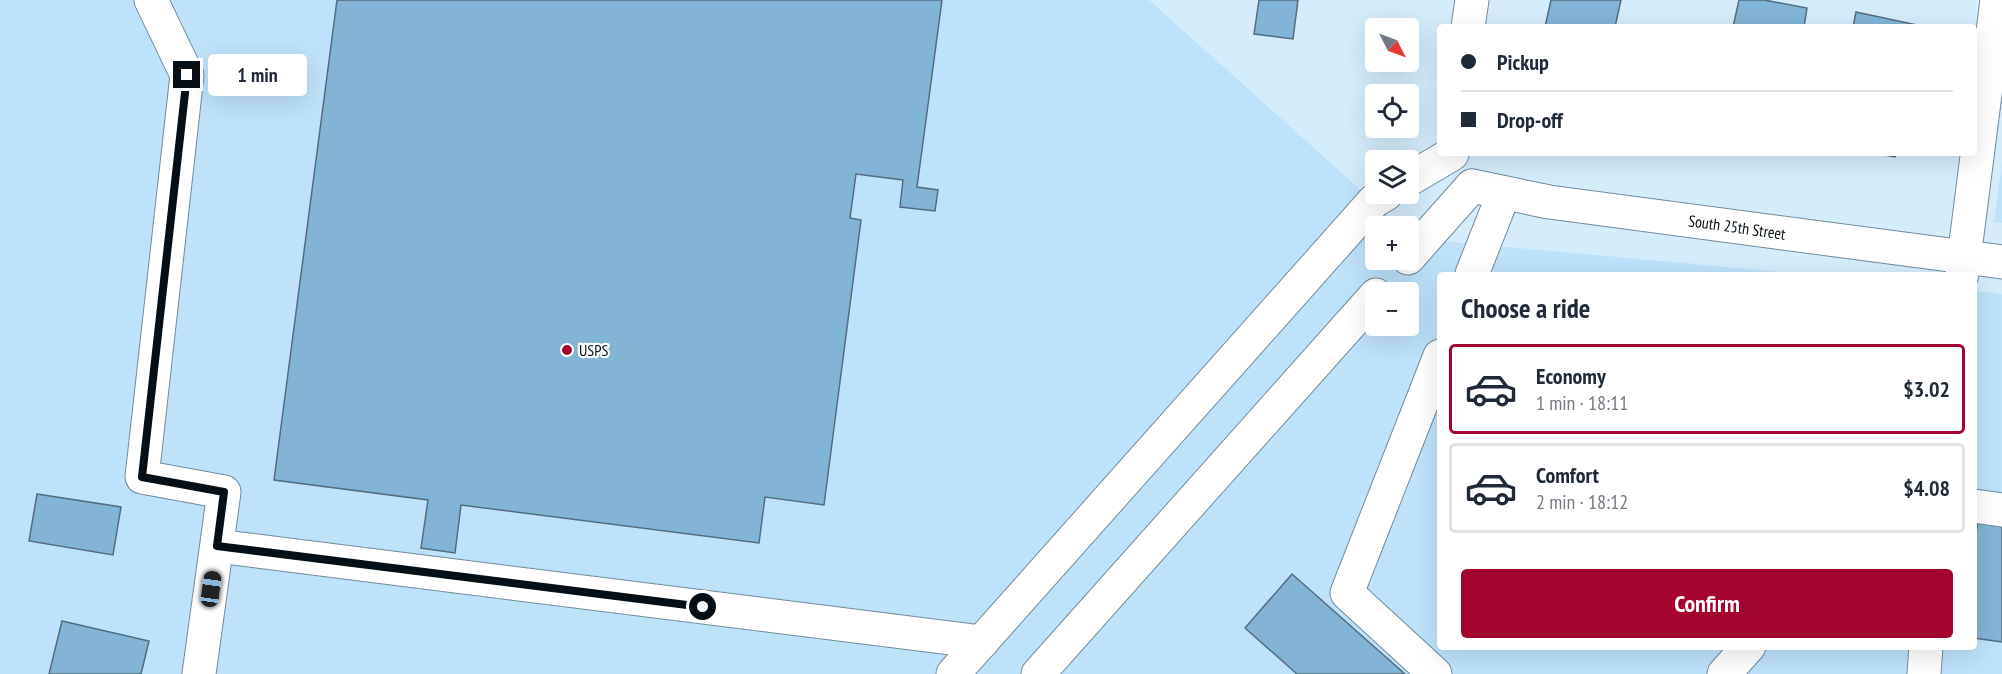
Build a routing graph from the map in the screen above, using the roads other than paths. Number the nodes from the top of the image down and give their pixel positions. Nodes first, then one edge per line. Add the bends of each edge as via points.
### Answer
1 (151, 0) edge
2 (1472, 0) edge
3 (1990, 1) edge
4 (1468, 24) edge
5 (1977, 129) edge
6 (1449, 156) edge
7 (1453, 156) edge
8 (1974, 156) edge
9 (1419, 174) edge
10 (1472, 186) junction
11 (1504, 193) junction
12 (1371, 204) edge
13 (1419, 246) edge
14 (2002, 262) edge
15 (1963, 266) edge
16 (1398, 270) edge
17 (1473, 272) edge
18 (1388, 282) edge
19 (1365, 307) edge
20 (1437, 364) edge
21 (1977, 507) edge
22 (2002, 510) edge
23 (217, 546) junction
24 (982, 642) junction
25 (1745, 650) edge
26 (1926, 650) edge
27 (199, 674) edge
28 (953, 674) edge
29 (1038, 674) edge
30 (1435, 674) edge
31 (1724, 674) edge
32 (1924, 674) edge

1 - 23 street via 187,75 142,477 224,492
2 - 4 street
3 - 5 street
6 - 9 street
7 - 10 street
8 - 15 street
10 - 11 street, South 25th Street
10 - 13 street
11 - 15 street, South 25th Street
11 - 17 street
12 - 24 street
14 - 15 street, South 25th Street
16 - 18 street
19 - 29 street
20 - 30 street via 1347,593
21 - 22 street
23 - 24 street
23 - 27 street
24 - 28 street
25 - 31 street
26 - 32 street

